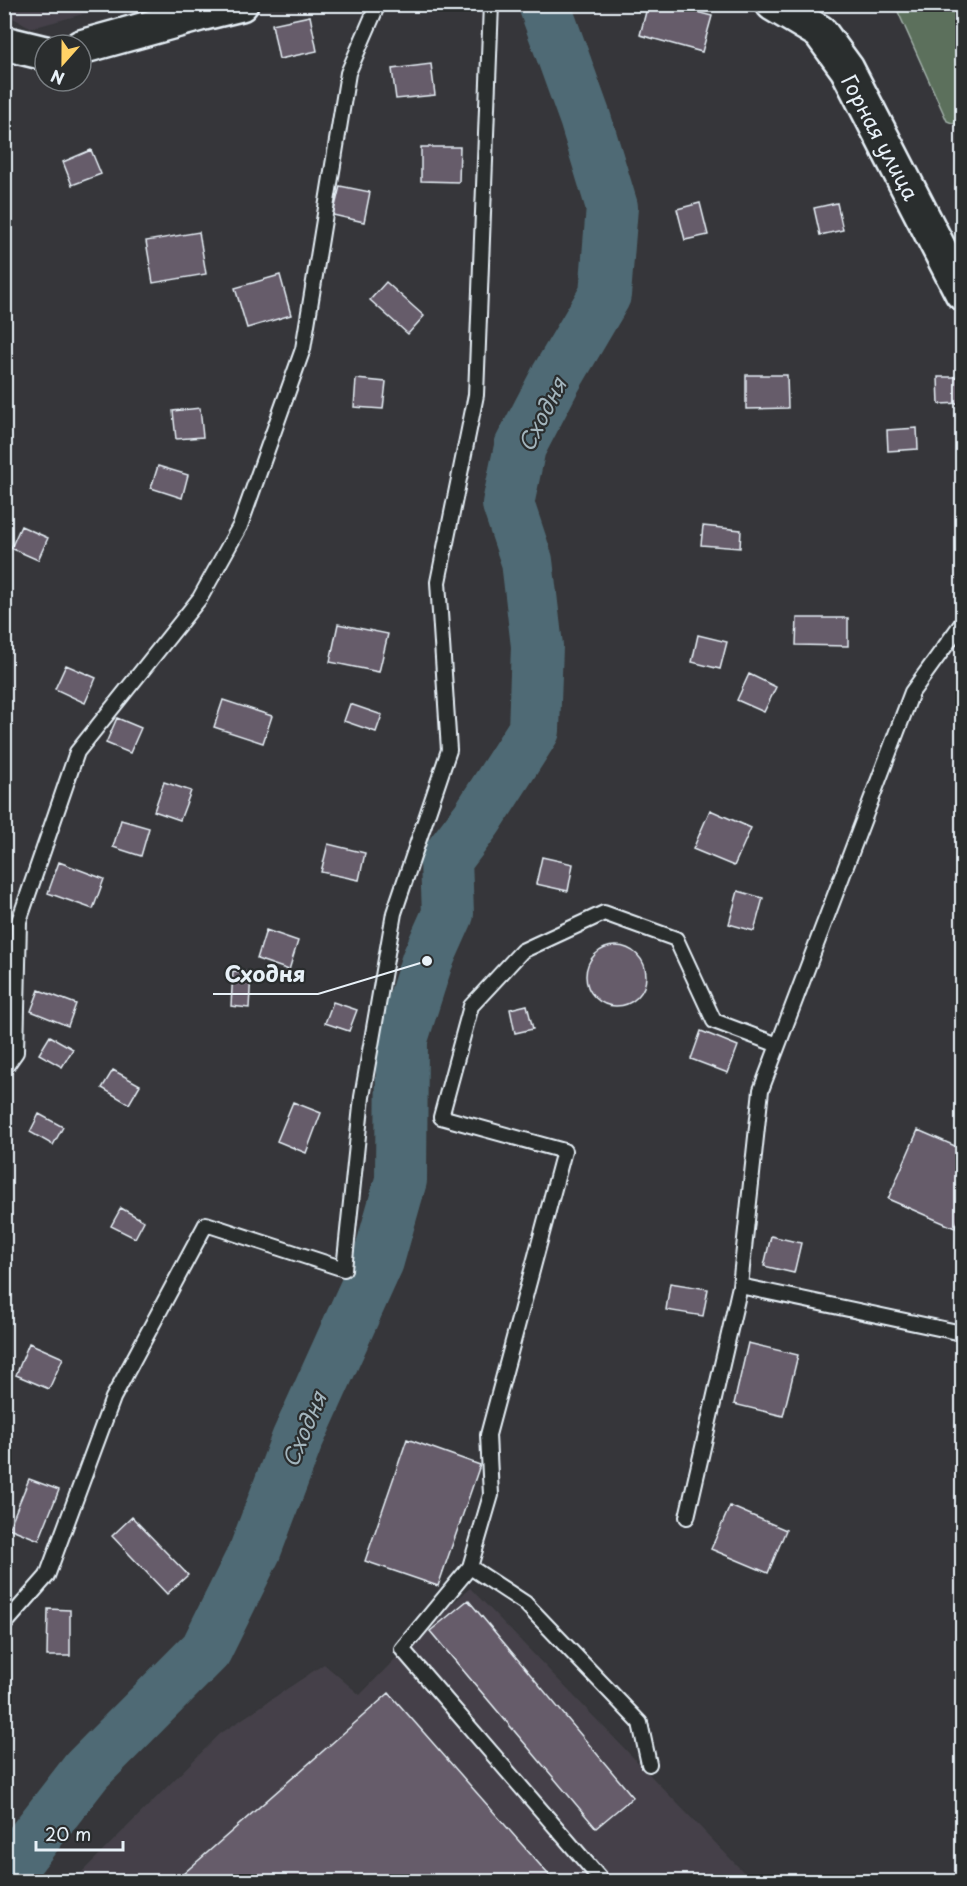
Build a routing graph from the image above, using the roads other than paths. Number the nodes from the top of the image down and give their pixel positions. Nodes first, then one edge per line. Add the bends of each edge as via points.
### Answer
1 (242, 4) edge
2 (378, 4) edge
3 (491, 4) edge
4 (773, 4) edge
5 (4, 43) edge
6 (93, 45) edge
7 (33, 50) edge
8 (963, 293) edge
9 (963, 623) edge
10 (778, 1045) junction
11 (4, 1069) edge
12 (740, 1286) junction
13 (963, 1333) edge
14 (687, 1517) dead end
15 (470, 1567) junction
16 (4, 1625) edge
17 (649, 1764) dead end
18 (603, 1881) edge

1 - 6 street
2 - 11 lane via 348,74 303,349 229,547 200,598 77,752 19,921 16,1052
3 - 16 lane via 476,395 438,582 449,750 394,913 362,1098 344,1269 206,1224 113,1398 47,1576
4 - 8 street, Горная улица via 820,32 847,69
5 - 7 street
9 - 10 lane via 912,692
10 - 12 lane via 760,1090
10 - 15 lane via 714,1021 676,939 604,913 522,951 471,1006 441,1117 564,1151 488,1435 490,1495
12 - 13 lane
12 - 14 lane
15 - 17 lane via 525,1604 640,1723
15 - 18 lane via 402,1649

